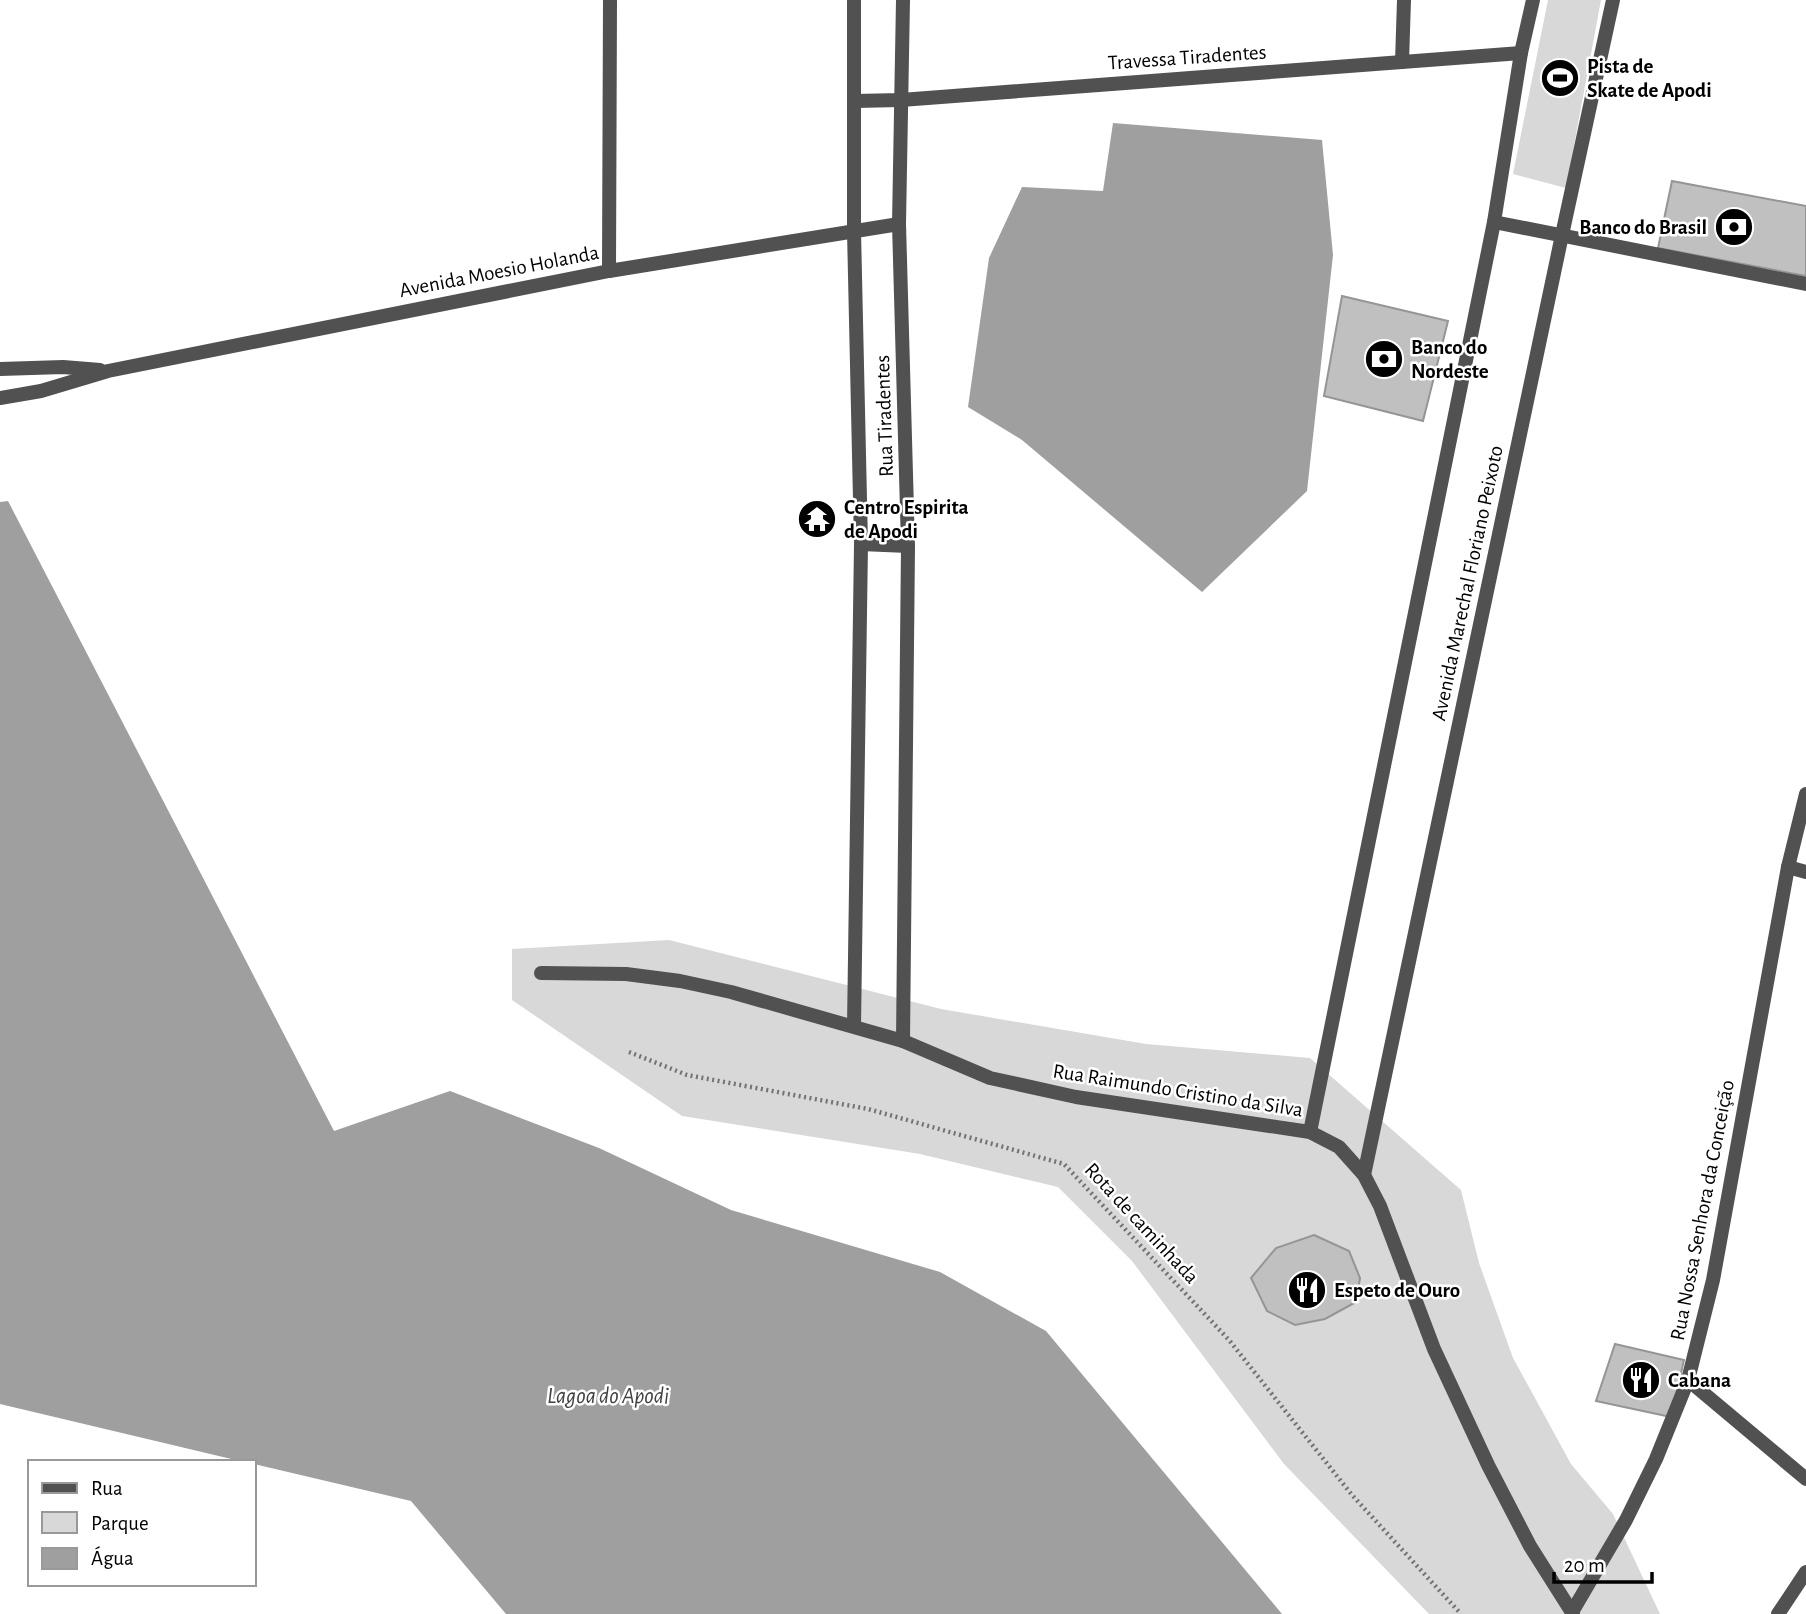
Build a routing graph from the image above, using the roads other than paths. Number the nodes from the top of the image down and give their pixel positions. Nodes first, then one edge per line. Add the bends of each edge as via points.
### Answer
1 (610, 0) edge
2 (854, 0) edge
3 (903, 0) edge
4 (1404, 0) edge
5 (1533, 0) edge
6 (1613, 0) edge
7 (1521, 53) junction
8 (1402, 62) junction
9 (901, 100) junction
10 (855, 101) junction
11 (1494, 222) junction
12 (899, 224) junction
13 (854, 231) junction
14 (1562, 235) junction
15 (609, 271) junction
16 (1806, 284) edge
17 (0, 369) edge
18 (108, 371) junction
19 (0, 398) edge
20 (861, 544) junction
21 (908, 546) junction
22 (1806, 793) edge
23 (1788, 867) junction
24 (1806, 872) edge
25 (541, 973) dead end
26 (854, 1026) junction
27 (903, 1041) junction
28 (1310, 1132) junction
29 (1364, 1175) junction
30 (1688, 1380) junction
31 (1806, 1479) edge
32 (1806, 1572) edge
33 (1573, 1613) edge
34 (1778, 1614) edge

1 - 15 street
2 - 10 street, Rua Tiradentes
3 - 9 street, Rua Tiradentes
4 - 8 street
5 - 7 street, Avenida Marechal Floriano Peixoto
6 - 14 street, Avenida Marechal Floriano Peixoto
7 - 8 street, Travessa Tiradentes
7 - 11 street, Avenida Marechal Floriano Peixoto
8 - 9 street, Travessa Tiradentes
9 - 10 street, Travessa Tiradentes
9 - 12 street, Rua Tiradentes
10 - 13 street, Rua Tiradentes
11 - 14 street
11 - 28 street, Avenida Marechal Floriano Peixoto
12 - 13 street, Avenida Moesio Holanda
12 - 21 street, Rua Tiradentes
13 - 15 street, Avenida Moesio Holanda
13 - 20 street, Rua Tiradentes
14 - 16 street
14 - 29 street, Avenida Marechal Floriano Peixoto
15 - 18 street, Avenida Moesio Holanda
17 - 18 street
18 - 19 street
20 - 21 street
20 - 26 street, Rua Tiradentes
21 - 27 street, Rua Tiradentes
22 - 23 street, Rua Nossa Senhora da Conceição
23 - 24 street
23 - 30 street, Rua Nossa Senhora da Conceição via 1713,1280
25 - 26 street, Rua Raimundo Cristino da Silva via 626,974 680,981
26 - 27 street, Rua Raimundo Cristino da Silva
27 - 28 street, Rua Raimundo Cristino da Silva via 990,1078 1063,1095
28 - 29 street, Rua Raimundo Cristino da Silva via 1339,1147
29 - 33 street, Rua Raimundo Cristino da Silva via 1434,1349 1488,1465 1530,1546
30 - 31 street
30 - 33 street, Rua Nossa Senhora da Conceição via 1626,1520
32 - 34 street

